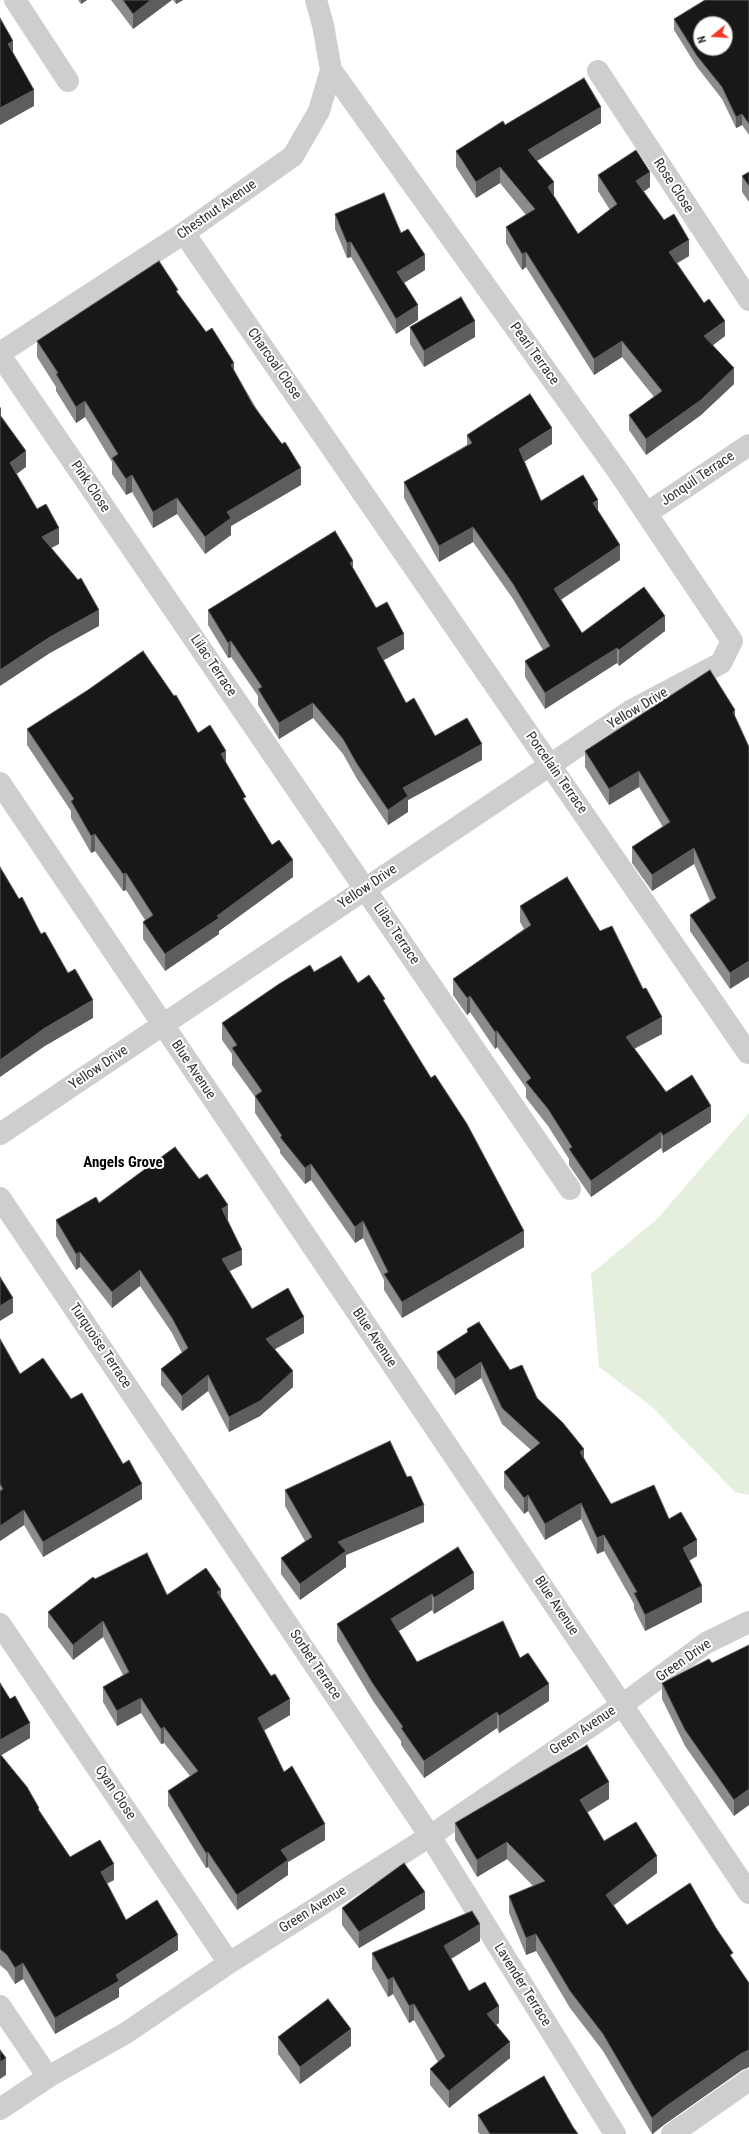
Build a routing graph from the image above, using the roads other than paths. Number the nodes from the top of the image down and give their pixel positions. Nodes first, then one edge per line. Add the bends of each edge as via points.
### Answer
1 (16, 0) edge
2 (316, 0) edge
3 (331, 70) junction
4 (598, 71) dead end
5 (68, 81) dead end
6 (184, 233) junction
7 (749, 300) edge
8 (0, 354) edge
9 (749, 445) edge
10 (364, 494) joint
11 (647, 513) junction
12 (181, 619) joint
13 (732, 641) joint
14 (550, 765) junction
15 (0, 783) edge
16 (365, 889) junction
17 (163, 1025) junction
18 (748, 1053) edge
19 (0, 1134) edge
20 (570, 1189) dead end
21 (0, 1198) edge
22 (200, 1494) joint
23 (749, 1622) edge
24 (0, 1624) edge
25 (622, 1704) junction
26 (430, 1836) junction
27 (749, 1893) edge
28 (229, 1963) junction
29 (0, 2006) edge
30 (48, 2077) junction
31 (749, 2080) edge
32 (0, 2109) edge
33 (615, 2134) edge
34 (672, 2134) edge

1 - 5 street
2 - 3 street, Chestnut Avenue
3 - 6 street, Chestnut Avenue via 319,111 293,156
3 - 11 street, Pearl Terrace
4 - 7 street, Rose Close
6 - 8 street, Chestnut Avenue
6 - 10 street, Charcoal Close
8 - 12 street, Pink Close
9 - 11 street, Jonquil Terrace
10 - 14 street, Porcelain Terrace
11 - 13 street, Pearl Terrace
12 - 16 street, Lilac Terrace
13 - 14 street, Yellow Drive via 721,663 632,710
14 - 16 street, Yellow Drive
14 - 18 street, Porcelain Terrace
15 - 17 street, Blue Avenue
16 - 17 street, Yellow Drive
16 - 20 street, Lilac Terrace
17 - 19 street, Yellow Drive
17 - 25 street, Blue Avenue
21 - 22 street, Turquoise Terrace
22 - 26 street, Sorbet Terrace
23 - 25 street, Green Drive via 706,1644
24 - 28 street, Cyan Close
25 - 26 street, Green Avenue
25 - 27 street, Blue Avenue
26 - 28 street, Green Avenue
26 - 33 street, Lavender Terrace
28 - 30 street, Green Avenue via 126,2032
29 - 30 street
30 - 32 street, Green Avenue
31 - 34 street

